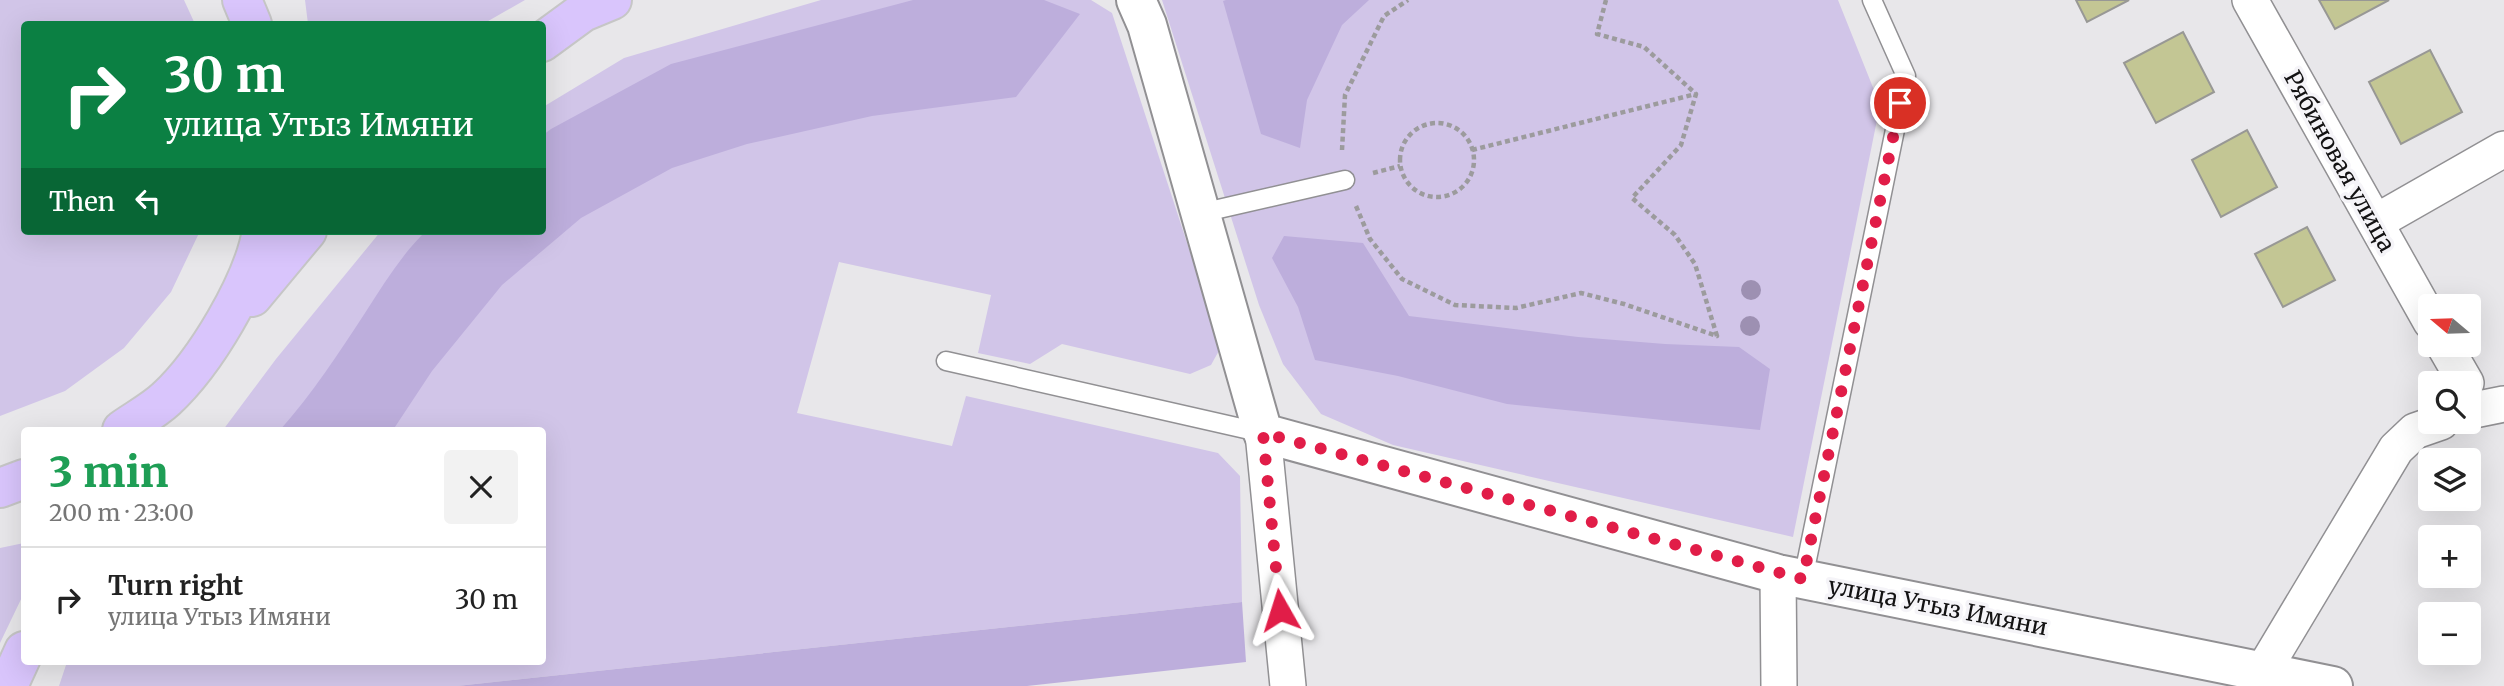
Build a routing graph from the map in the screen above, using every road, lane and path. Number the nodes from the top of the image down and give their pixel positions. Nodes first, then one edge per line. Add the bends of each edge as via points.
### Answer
1 (242, 0) edge
2 (612, 0) edge
3 (1136, 0) edge
4 (1408, 0) edge
5 (1606, 0) edge
6 (1872, 0) edge
7 (2250, 0) edge
8 (251, 21) edge
9 (546, 38) edge
10 (1696, 94) junction
11 (2504, 149) edge
12 (1472, 150) junction
13 (1345, 180) junction
14 (1201, 213) junction
15 (2376, 222) junction
16 (261, 235) edge
17 (304, 235) edge
18 (2418, 298) edge
19 (212, 345) junction
20 (946, 361) dead end
21 (166, 399) junction
22 (126, 427) edge
23 (148, 427) edge
24 (2418, 430) edge
25 (1263, 433) junction
26 (21, 480) edge
27 (0, 488) edge
28 (1790, 576) junction
29 (21, 658) edge
30 (2263, 678) edge
31 (8, 686) edge
32 (1288, 686) edge
33 (1779, 686) edge
34 (2333, 686) edge

1 - 8 main road
2 - 9 main road via 583,12
3 - 14 street
4 - 13 path via 1384,16 1345,95
5 - 10 path via 1597,34 1644,47
6 - 28 lane via 1906,76
7 - 15 street, Рябиновая улица
10 - 12 path
10 - 13 path via 1681,145 1632,198 1675,235 1695,264 1717,336 1581,293 1516,308 1455,305 1402,279 1370,239
11 - 15 street
12 - 12 path via 1471,174 1456,192 1444,196 1420,194 1400,166 1404,142 1412,132 1434,123 1458,130
13 - 14 lane
14 - 25 street
15 - 18 street, Рябиновая улица
16 - 19 main road via 258,254
17 - 19 main road
19 - 21 main road
20 - 25 lane
21 - 22 main road
21 - 23 main road
24 - 30 street via 2396,449
25 - 28 street, улица Утыз Имяни
25 - 32 street
26 - 27 main road
28 - 30 street, улица Утыз Имяни
28 - 33 street
29 - 31 main road
30 - 34 street, улица Утыз Имяни

